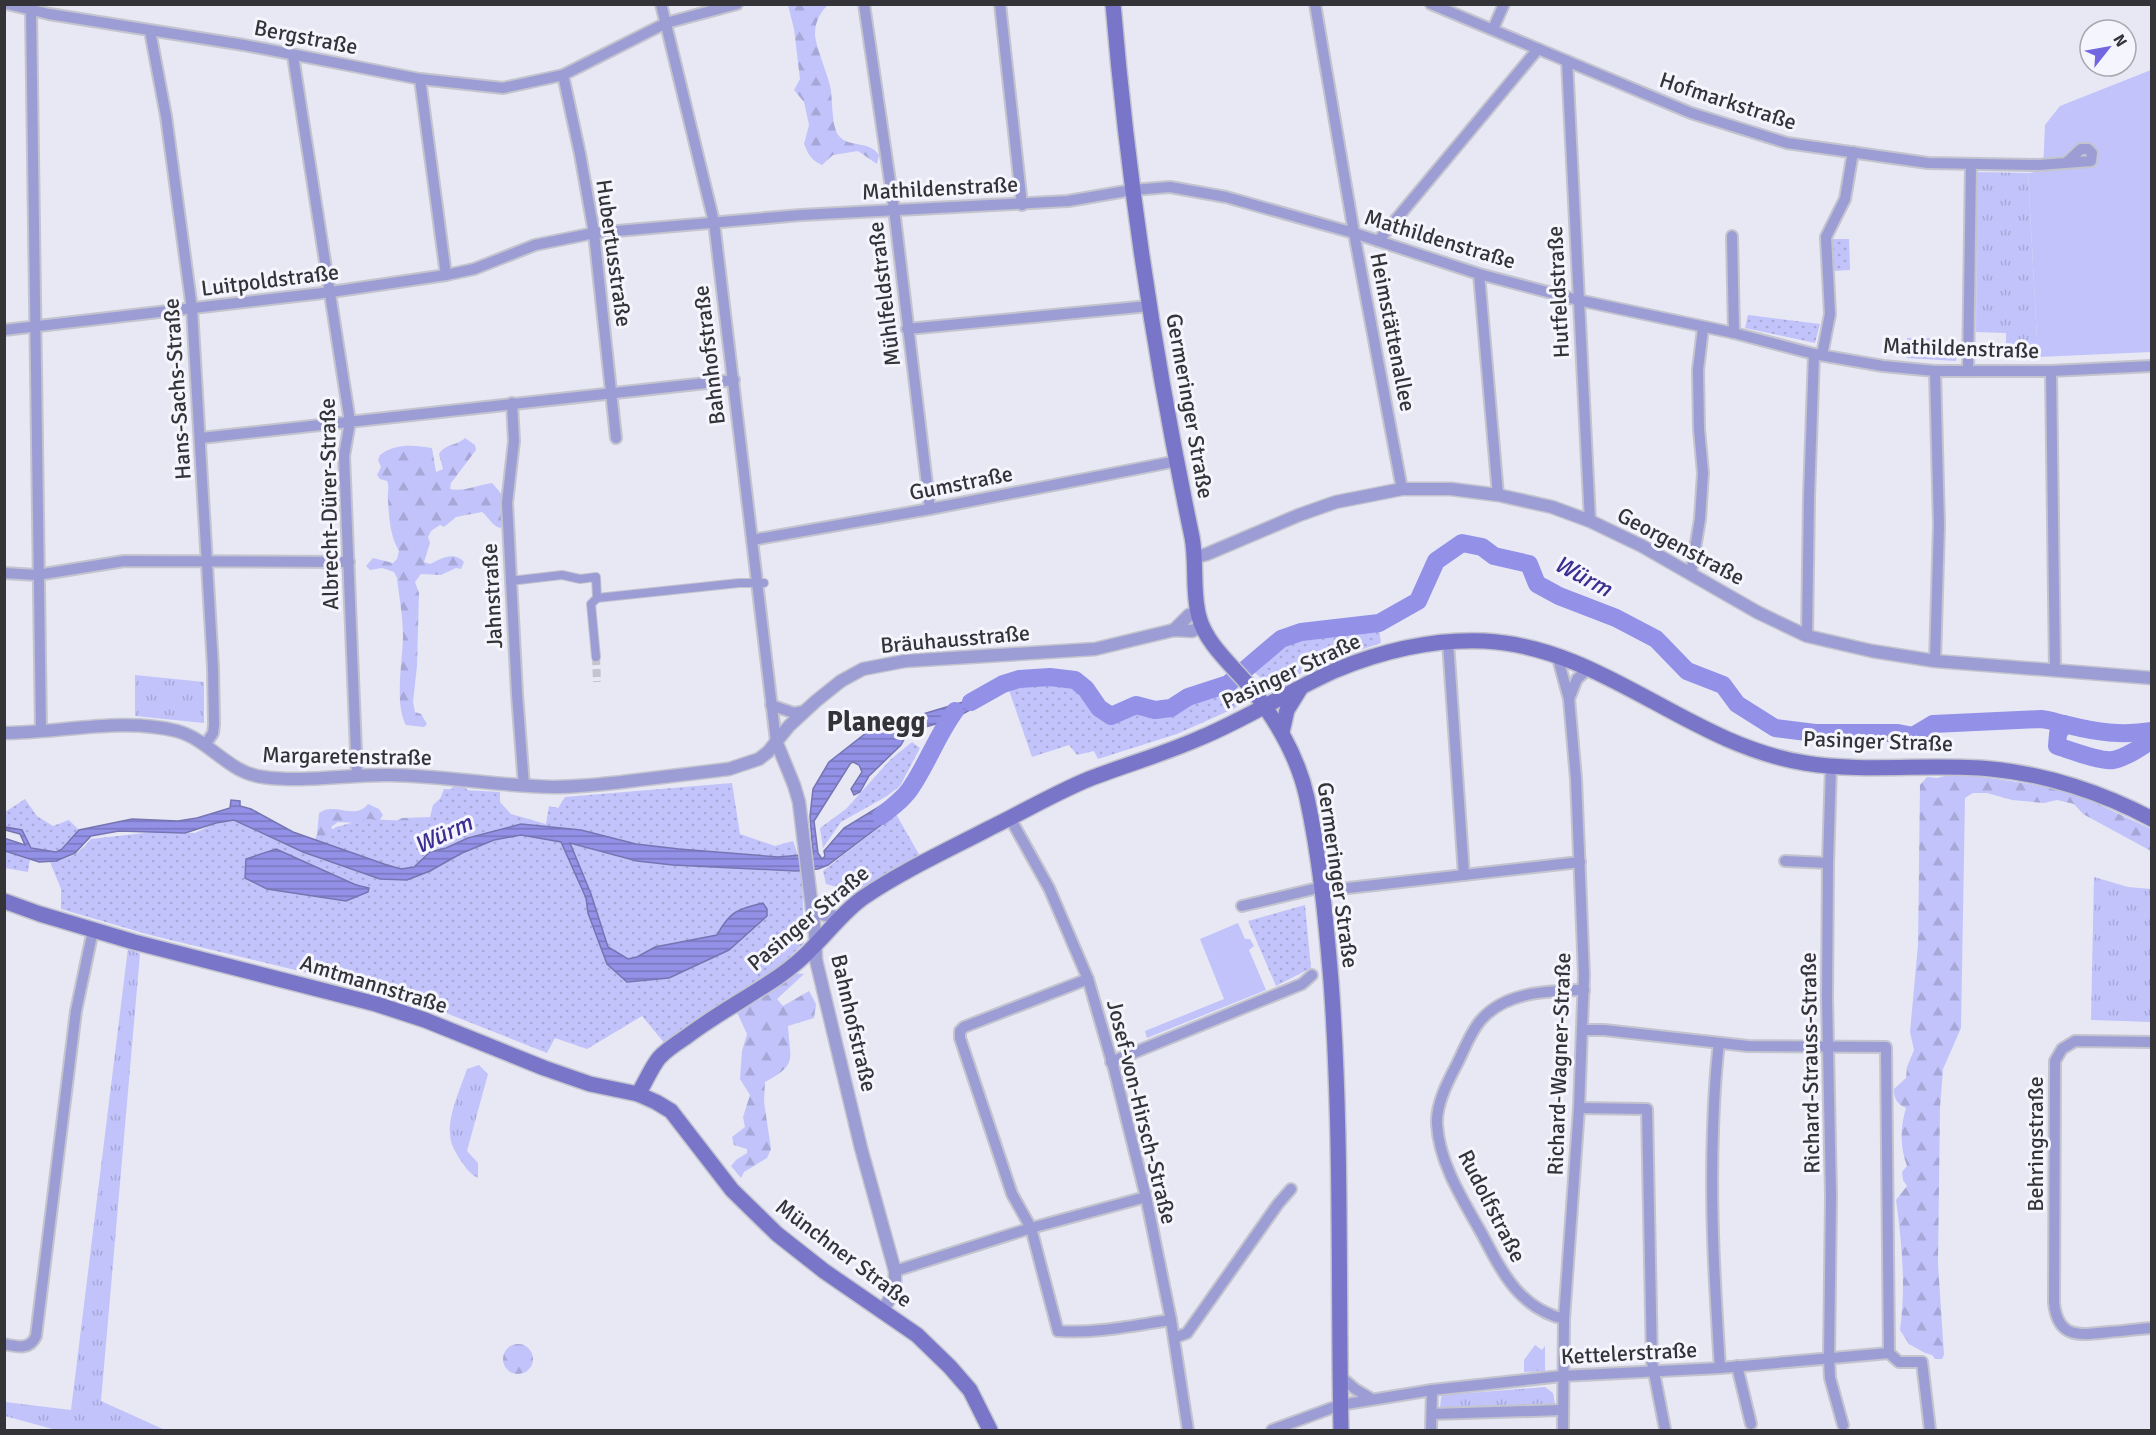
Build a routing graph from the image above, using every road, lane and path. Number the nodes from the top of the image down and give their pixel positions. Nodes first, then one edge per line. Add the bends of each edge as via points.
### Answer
1 (7, 4) edge
2 (661, 4) edge
3 (737, 4) edge
4 (864, 4) edge
5 (1000, 4) edge
6 (1113, 4) edge
7 (1315, 4) edge
8 (1431, 4) edge
9 (1504, 4) edge
10 (50, 9) edge
11 (30, 10) junction
12 (666, 23) junction
13 (1493, 30) junction
14 (150, 31) junction
15 (1538, 49) junction
16 (293, 56) junction
17 (1567, 61) junction
18 (562, 75) junction
19 (420, 79) junction
20 (1853, 152) junction
21 (2066, 163) dead end
22 (1971, 165) junction
23 (1132, 190) junction
24 (1022, 204) junction
25 (894, 209) junction
26 (714, 222) junction
27 (594, 233) junction
28 (1354, 233) junction
29 (1732, 236) dead end
30 (1378, 241) junction
31 (1479, 274) junction
32 (446, 275) junction
33 (331, 292) junction
34 (1578, 300) junction
35 (1149, 306) junction
36 (192, 309) junction
37 (34, 327) junction
38 (1703, 328) junction
39 (908, 329) junction
40 (4, 330) edge
41 (1734, 333) junction
42 (1818, 354) junction
43 (2151, 366) edge
44 (1935, 370) junction
45 (1968, 371) junction
46 (2051, 371) junction
47 (734, 380) junction
48 (611, 392) junction
49 (512, 403) junction
50 (350, 422) junction
51 (201, 438) junction
52 (616, 438) dead end
53 (1177, 461) junction
54 (1402, 489) junction
55 (1498, 495) junction
56 (930, 509) junction
57 (1590, 521) junction
58 (752, 540) junction
59 (1196, 558) junction
60 (207, 561) junction
61 (349, 562) junction
62 (4, 573) edge
63 (1691, 573) junction
64 (37, 575) junction
65 (510, 581) junction
66 (760, 583) junction
67 (597, 598) junction
68 (1197, 612) junction
69 (1202, 627) junction
70 (1174, 630) junction
71 (1807, 636) junction
72 (1448, 642) junction
73 (1557, 655) junction
74 (596, 657) tunnel mouth
75 (1935, 661) junction
76 (1589, 668) junction
77 (2055, 670) junction
78 (2151, 678) edge
79 (1302, 687) junction
80 (1569, 699) junction
81 (771, 705) junction
82 (1264, 706) junction
83 (804, 711) junction
84 (41, 731) junction
85 (1282, 732) junction
86 (4, 733) edge
87 (776, 741) junction
88 (205, 745) junction
89 (1831, 766) junction
90 (357, 775) junction
91 (523, 786) junction
92 (1010, 818) junction
93 (2151, 819) edge
94 (1785, 861) dead end
95 (1580, 862) junction
96 (1828, 863) junction
97 (1464, 875) junction
98 (1322, 887) junction
99 (1348, 888) dead end
100 (4, 901) edge
101 (1242, 906) dead end
102 (812, 908) junction
103 (840, 917) junction
104 (93, 930) junction
105 (815, 945) junction
106 (1312, 975) dead end
107 (1088, 979) junction
108 (1584, 990) junction
109 (1583, 1030) junction
110 (2151, 1042) edge
111 (1719, 1044) junction
112 (1828, 1047) junction
113 (1111, 1062) junction
114 (638, 1094) junction
115 (1579, 1108) junction
116 (1292, 1189) dead end
117 (1146, 1197) junction
118 (1031, 1228) junction
119 (895, 1271) junction
120 (883, 1310) junction
121 (1564, 1319) junction
122 (1171, 1320) junction
123 (2151, 1328) edge
124 (1174, 1338) junction
125 (4, 1344) edge
126 (1889, 1353) junction
127 (1830, 1359) junction
128 (1737, 1366) junction
129 (1720, 1368) junction
130 (1653, 1370) junction
131 (1340, 1376) junction
132 (1562, 1376) junction
133 (1432, 1390) junction
134 (1372, 1399) junction
135 (1340, 1405) junction
136 (1561, 1410) junction
137 (1432, 1414) junction
138 (1751, 1424) dead end
139 (1843, 1425) dead end
140 (1665, 1429) dead end
141 (990, 1431) edge
142 (1188, 1431) edge
143 (1272, 1431) edge
144 (1341, 1431) edge
145 (1431, 1431) edge
146 (1563, 1431) edge
147 (1930, 1431) edge

1 - 11 street, Bergstraße
2 - 12 street, Bahnhofstraße
3 - 12 street
4 - 25 street, Mühlfeldstraße
5 - 24 street
6 - 23 main road, Germeringer Straße
7 - 28 street, Heimstättenallee
8 - 13 street, Hofmarkstraße
9 - 13 street
10 - 11 street, Bergstraße
10 - 14 street, Bergstraße
11 - 37 street
12 - 18 street, Bergstraße
12 - 26 street, Bahnhofstraße
13 - 15 street, Hofmarkstraße
14 - 16 street, Bergstraße
14 - 36 street, Hans-Sachs-Straße via 166,116
15 - 17 street, Hofmarkstraße
15 - 30 street
16 - 19 street, Bergstraße
16 - 33 street, Albrecht-Dürer-Straße
17 - 20 street, Hofmarkstraße via 1691,112 1772,139
17 - 34 street, Hutfeldstraße
18 - 19 street, Bergstraße via 503,88
18 - 27 street, Hubertusstraße
19 - 32 street
20 - 22 street, Hofmarkstraße
20 - 42 street via 1845,199 1826,237 1830,314
21 - 22 street, Hofmarkstraße
22 - 45 street
23 - 24 street, Mathildenstraße
23 - 28 street, Mathildenstraße via 1170,187 1221,196
23 - 35 main road, Germeringer Straße
24 - 25 street, Mathildenstraße
25 - 26 street, Mathildenstraße
25 - 39 street, Mühlfeldstraße
26 - 27 street, Mathildenstraße
26 - 47 street, Bahnhofstraße
27 - 32 street, Luitpoldstraße via 535,245 474,269
27 - 48 street, Hubertusstraße
28 - 30 street, Mathildenstraße
28 - 54 street, Heimstättenallee
29 - 41 street
30 - 31 street, Mathildenstraße
31 - 34 street, Mathildenstraße
31 - 55 street
32 - 33 street, Luitpoldstraße
33 - 36 street, Luitpoldstraße
33 - 50 street, Albrecht-Dürer-Straße
34 - 38 street, Mathildenstraße
34 - 57 street, Hutfeldstraße
35 - 39 street
35 - 53 main road, Germeringer Straße
36 - 37 street, Luitpoldstraße
36 - 51 street, Hans-Sachs-Straße
37 - 40 street, Luitpoldstraße
37 - 64 street
38 - 41 street, Mathildenstraße
38 - 63 street via 1698,370 1703,473
39 - 56 street, Mühlfeldstraße
41 - 42 street, Mathildenstraße
42 - 44 street, Mathildenstraße via 1883,366
42 - 71 street via 1809,497
43 - 46 street, Mathildenstraße
44 - 45 street, Mathildenstraße
44 - 75 street via 1939,525
45 - 46 street, Mathildenstraße
46 - 77 street
47 - 48 street
47 - 58 street, Bahnhofstraße
48 - 49 street
48 - 52 street, Hubertusstraße
49 - 50 street
49 - 65 street, Jahnstraße via 507,503
50 - 51 street
50 - 61 street, Albrecht-Dürer-Straße via 345,456
51 - 60 street, Hans-Sachs-Straße
53 - 56 street, Gumstraße
53 - 59 main road, Germeringer Straße
54 - 55 street, Georgenstraße via 1451,489
54 - 59 street, Georgenstraße via 1336,502
55 - 57 street, Georgenstraße via 1552,507
56 - 58 street, Gumstraße
57 - 63 street, Georgenstraße
58 - 66 street, Bahnhofstraße
59 - 68 main road, Germeringer Straße
60 - 61 street
60 - 64 street via 124,561
60 - 88 street, Hans-Sachs-Straße via 214,725
61 - 90 street, Albrecht-Dürer-Straße
62 - 64 street
63 - 71 street, Georgenstraße
64 - 84 street
65 - 67 street via 562,575 596,577
65 - 91 street, Jahnstraße
66 - 67 street
66 - 81 street, Bahnhofstraße
67 - 74 street via 591,604
68 - 69 main road, Germeringer Straße
68 - 70 street, Bräuhausstraße
69 - 70 street, Bräuhausstraße
69 - 82 main road, Germeringer Straße
70 - 83 street, Bräuhausstraße via 1095,649 905,661 863,669
71 - 75 street, Georgenstraße
72 - 73 main road, Pasinger Straße via 1507,644
72 - 79 main road, Pasinger Straße via 1366,659
72 - 97 street
73 - 76 main road, Pasinger Straße
73 - 80 street, Richard-Wagner-Straße
75 - 77 street, Georgenstraße
76 - 80 street
76 - 89 main road, Pasinger Straße via 1727,740 1778,758
77 - 78 street, Georgenstraße
79 - 82 main road, Pasinger Straße
79 - 85 main road via 1287,710
80 - 95 street, Richard-Wagner-Straße
81 - 83 street
81 - 87 street, Bahnhofstraße
82 - 85 main road, Germeringer Straße
82 - 92 main road, Pasinger Straße via 1199,739 1083,782
83 - 87 street, Bräuhausstraße
84 - 86 street, Margaretenstraße
84 - 88 street, Margaretenstraße via 136,726 176,731
85 - 98 main road, Germeringer Straße via 1306,792
87 - 91 street, Bräuhausstraße via 759,759 729,769 598,784
87 - 102 street, Bahnhofstraße via 799,802
88 - 90 street, Margaretenstraße via 228,763 260,777 288,780
89 - 93 main road, Pasinger Straße via 2012,771 2096,794
89 - 96 street, Richard-Strauss-Straße
90 - 91 street, Margaretenstraße
92 - 103 main road, Pasinger Straße via 891,880
92 - 107 street, Josef-von-Hirsch-Straße via 1048,888
94 - 96 street
95 - 97 street
95 - 108 street, Richard-Wagner-Straße
96 - 112 street, Richard-Strauss-Straße
97 - 99 street
98 - 101 street
98 - 131 main road, Germeringer Straße via 1338,1100
100 - 104 main road, Amtmannstraße
102 - 103 street
102 - 105 street, Bahnhofstraße
103 - 105 main road, Pasinger Straße
104 - 114 main road, Amtmannstraße via 376,1004 572,1078
104 - 125 street via 76,1011 36,1336 25,1347
105 - 114 main road, Pasinger Straße via 781,975 707,1021 659,1058
105 - 119 street, Bahnhofstraße via 832,1032
106 - 113 street via 1302,984
107 - 113 street, Josef-von-Hirsch-Straße
107 - 118 street via 960,1031 1012,1194
108 - 109 street, Richard-Wagner-Straße
108 - 121 street, Rudolfstraße via 1519,996 1500,1004 1481,1020 1449,1079 1437,1115 1441,1147 1450,1172 1500,1268 1516,1291 1539,1311
109 - 111 street
109 - 115 street, Richard-Wagner-Straße
110 - 123 street, Behringstraße via 2075,1041 2062,1049 2055,1061 2054,1303 2055,1314 2066,1329 2079,1335
111 - 112 street
111 - 129 street via 1712,1161
112 - 126 street via 1886,1047
112 - 127 street, Richard-Strauss-Straße
113 - 117 street, Josef-von-Hirsch-Straße
114 - 120 main road, Münchner Straße via 671,1111 732,1190 777,1234
115 - 121 street, Richard-Wagner-Straße
115 - 130 street via 1647,1110
116 - 124 street via 1187,1333
117 - 118 street
117 - 122 street, Josef-von-Hirsch-Straße
118 - 119 street
118 - 122 street via 1058,1331
119 - 120 street, Bahnhofstraße via 895,1290
120 - 141 main road, Münchner Straße via 951,1367 969,1390
121 - 132 street, Richard-Wagner-Straße
122 - 124 street, Josef-von-Hirsch-Straße
124 - 142 street, Josef-von-Hirsch-Straße
126 - 127 street, Kettelerstraße
126 - 147 street via 1899,1362 1922,1362
127 - 128 street, Kettelerstraße
127 - 139 street, Richard-Strauss-Straße via 1830,1378
128 - 129 street, Kettelerstraße
128 - 138 street
129 - 130 street, Kettelerstraße
130 - 132 street, Kettelerstraße
130 - 140 street
131 - 134 street
131 - 135 main road, Germeringer Straße
132 - 133 street, Kettelerstraße
132 - 136 street, Richard-Wagner-Straße
133 - 134 street, Kettelerstraße
133 - 137 street
134 - 135 street, Kettelerstraße
135 - 143 street, Kettelerstraße
135 - 144 main road, Germeringer Straße
136 - 137 street
136 - 146 street, Richard-Wagner-Straße
137 - 145 street

